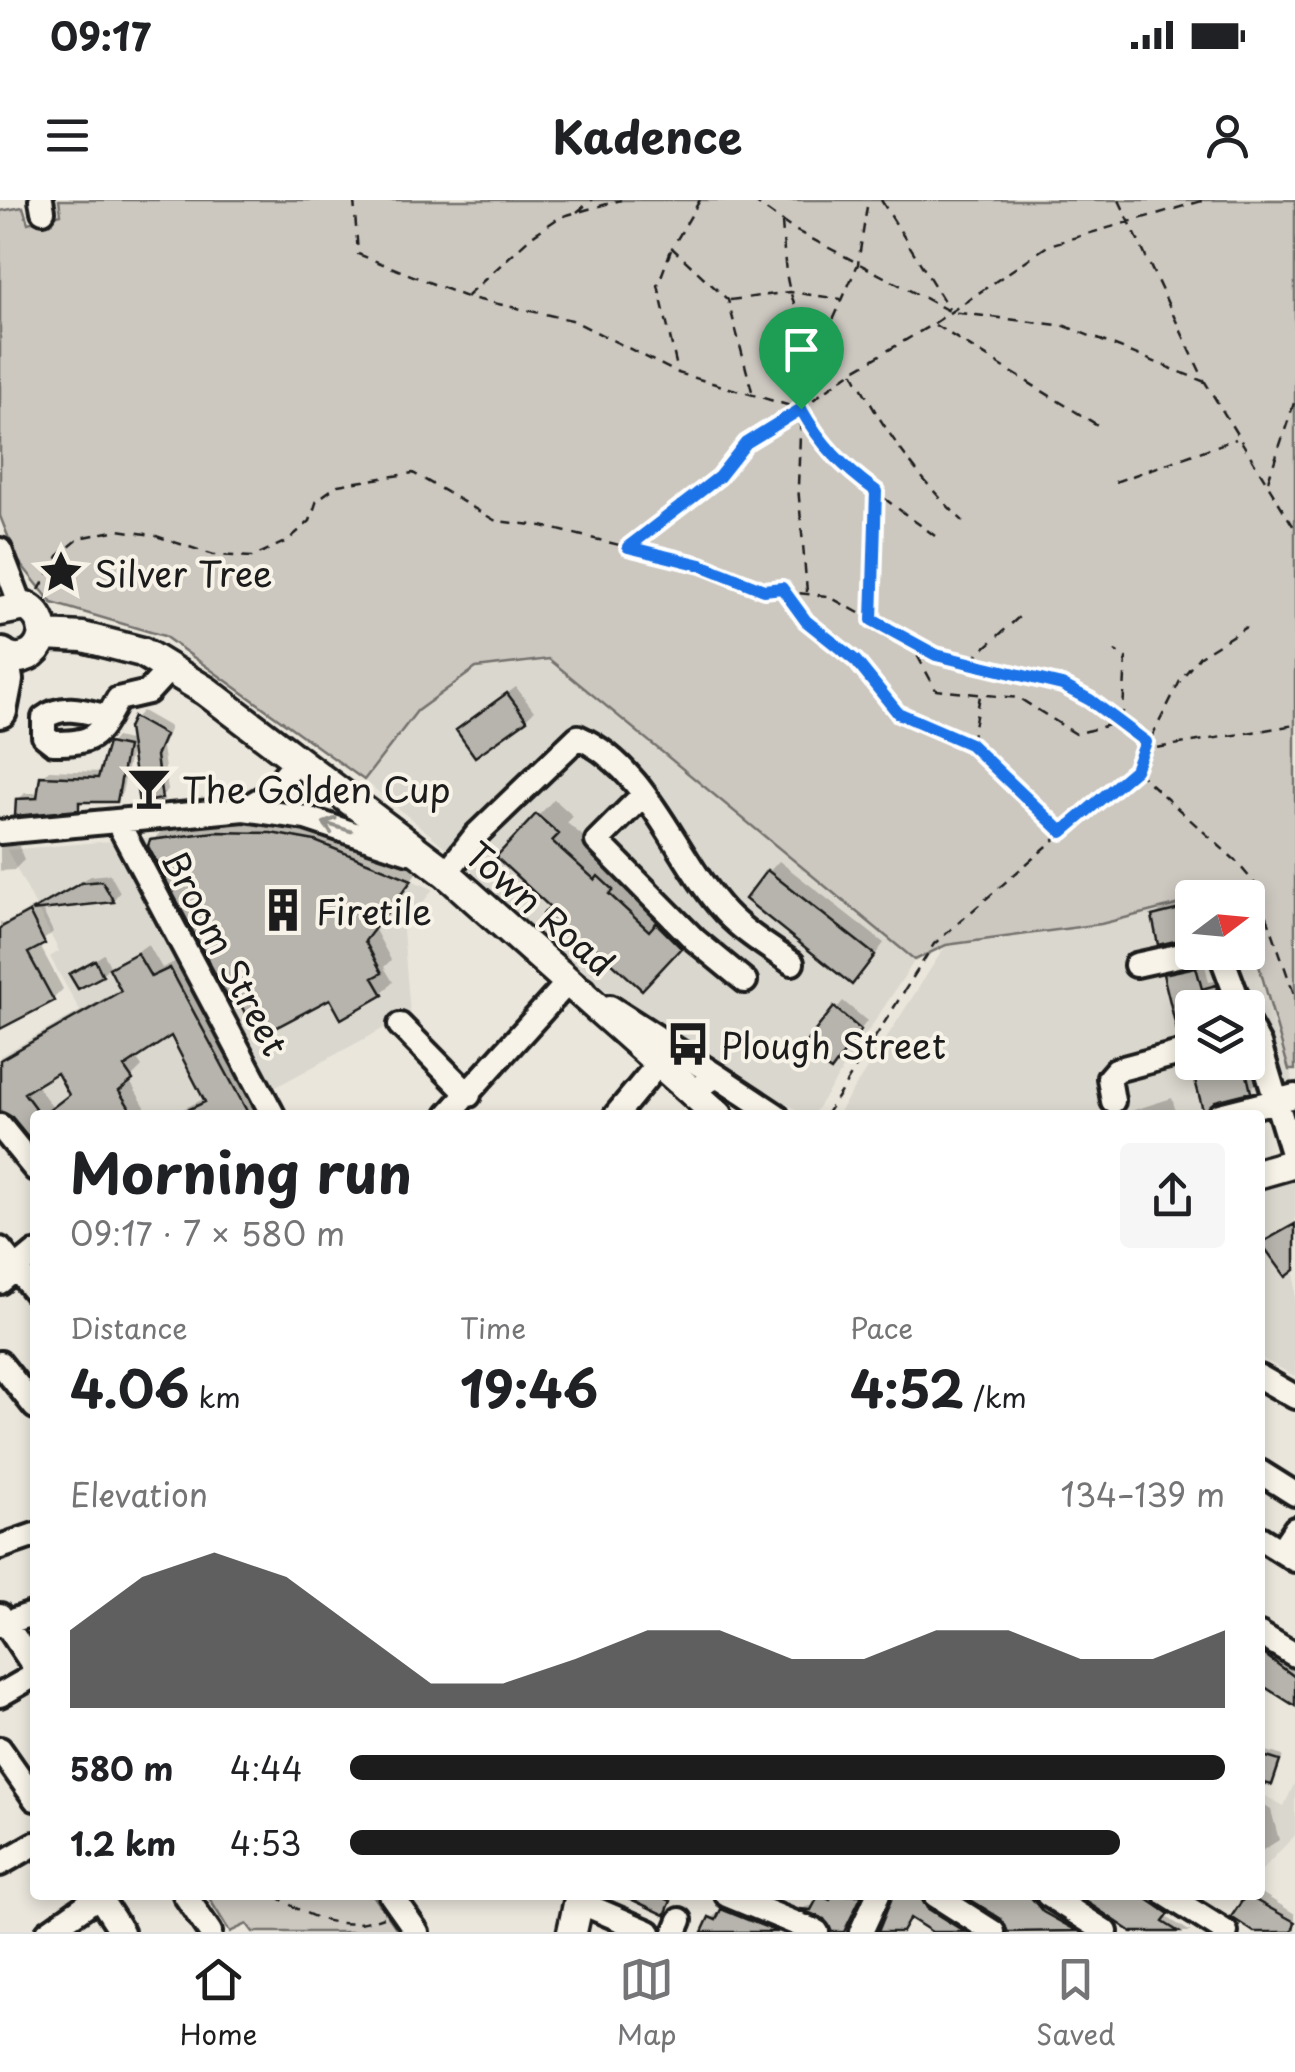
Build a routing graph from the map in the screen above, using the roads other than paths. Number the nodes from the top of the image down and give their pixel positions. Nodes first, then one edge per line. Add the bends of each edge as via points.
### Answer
1 (0, 550) edge
2 (17, 608) edge
3 (18, 650) edge
4 (170, 668) junction
5 (2, 704) edge
6 (108, 717) dead end
7 (297, 761) junction
8 (642, 794) junction
9 (244, 809) junction
10 (117, 820) junction
11 (0, 832) edge
12 (437, 866) junction
13 (1175, 956) edge
14 (792, 964) dead end
15 (1136, 965) dead end
16 (745, 981) dead end
17 (569, 982) junction
18 (400, 1025) dead end
19 (1175, 1054) edge
20 (1265, 1061) edge
21 (659, 1063) junction
22 (718, 1076) junction
23 (469, 1094) junction
24 (1286, 1098) edge
25 (1114, 1101) dead end
26 (712, 1106) edge
27 (270, 1110) edge
28 (453, 1110) edge
29 (620, 1110) edge
30 (769, 1110) edge
31 (1239, 1110) edge
32 (0, 1126) edge
33 (30, 1163) edge
34 (1295, 1163) edge
35 (1265, 1172) edge
36 (0, 1249) edge
37 (30, 1257) edge
38 (8, 1275) edge
39 (30, 1289) edge
40 (0, 1363) edge
41 (1265, 1380) edge
42 (1295, 1398) edge
43 (30, 1401) edge
44 (1265, 1475) edge
45 (1295, 1494) edge
46 (1295, 1528) edge
47 (30, 1537) edge
48 (0, 1548) edge
49 (1278, 1549) edge
50 (30, 1614) edge
51 (2, 1621) edge
52 (1265, 1637) edge
53 (1295, 1655) edge
54 (30, 1664) edge
55 (30, 1675) edge
56 (0, 1695) edge
57 (0, 1749) edge
58 (8, 1774) edge
59 (30, 1794) edge
60 (30, 1847) edge
61 (0, 1864) edge
62 (93, 1900) edge
63 (102, 1900) edge
64 (188, 1900) edge
65 (580, 1900) edge
66 (582, 1900) edge
67 (739, 1900) edge
68 (787, 1900) edge
69 (876, 1900) edge
70 (943, 1900) edge
71 (1056, 1900) edge
72 (1175, 1900) edge
73 (396, 1902) edge
74 (778, 1916) junction
75 (48, 1932) edge
76 (122, 1932) edge
77 (210, 1932) edge
78 (417, 1932) edge
79 (572, 1932) edge
80 (649, 1932) edge
81 (817, 1932) edge
82 (860, 1932) edge
83 (993, 1932) edge
84 (1106, 1932) edge
85 (1226, 1932) edge

1 - 2 street
2 - 3 main road via 41,620
3 - 4 main road, Town Road via 124,646
3 - 5 highway
4 - 6 street via 148,692 118,699
4 - 7 main road, Town Road
7 - 9 street via 266,796
7 - 12 main road, Town Road
8 - 12 street via 594,744 578,737
8 - 14 street via 724,911
8 - 16 street via 597,841
9 - 10 street
12 -> 9 street via 306,818
10 - 11 street
10 - 27 street, Broom Street
12 - 17 main road, Town Road
13 - 15 street
17 - 21 main road, Town Road
17 - 22 street
17 - 23 street
18 - 23 street
19 - 25 street via 1116,1070 1109,1078
20 - 24 street
21 - 26 main road, Town Road
21 - 29 street
22 - 26 street
22 - 30 street
23 - 28 street
24 - 31 street
24 - 34 street
32 - 33 street
34 - 35 main road
36 - 38 street
37 - 38 street
38 - 39 street
40 - 43 street
41 - 42 street
44 - 45 street
46 - 49 street
47 - 48 street
50 - 51 street
51 - 54 street
52 - 53 street
55 - 56 street
57 - 58 street
58 - 59 street
60 - 61 street
62 - 75 street
63 - 76 street
64 - 77 street
65 - 79 main road
66 - 80 street
67 - 74 street
68 - 74 street
69 - 82 street
70 - 83 street
71 - 84 street
72 - 85 street
73 - 78 street
74 - 81 street

